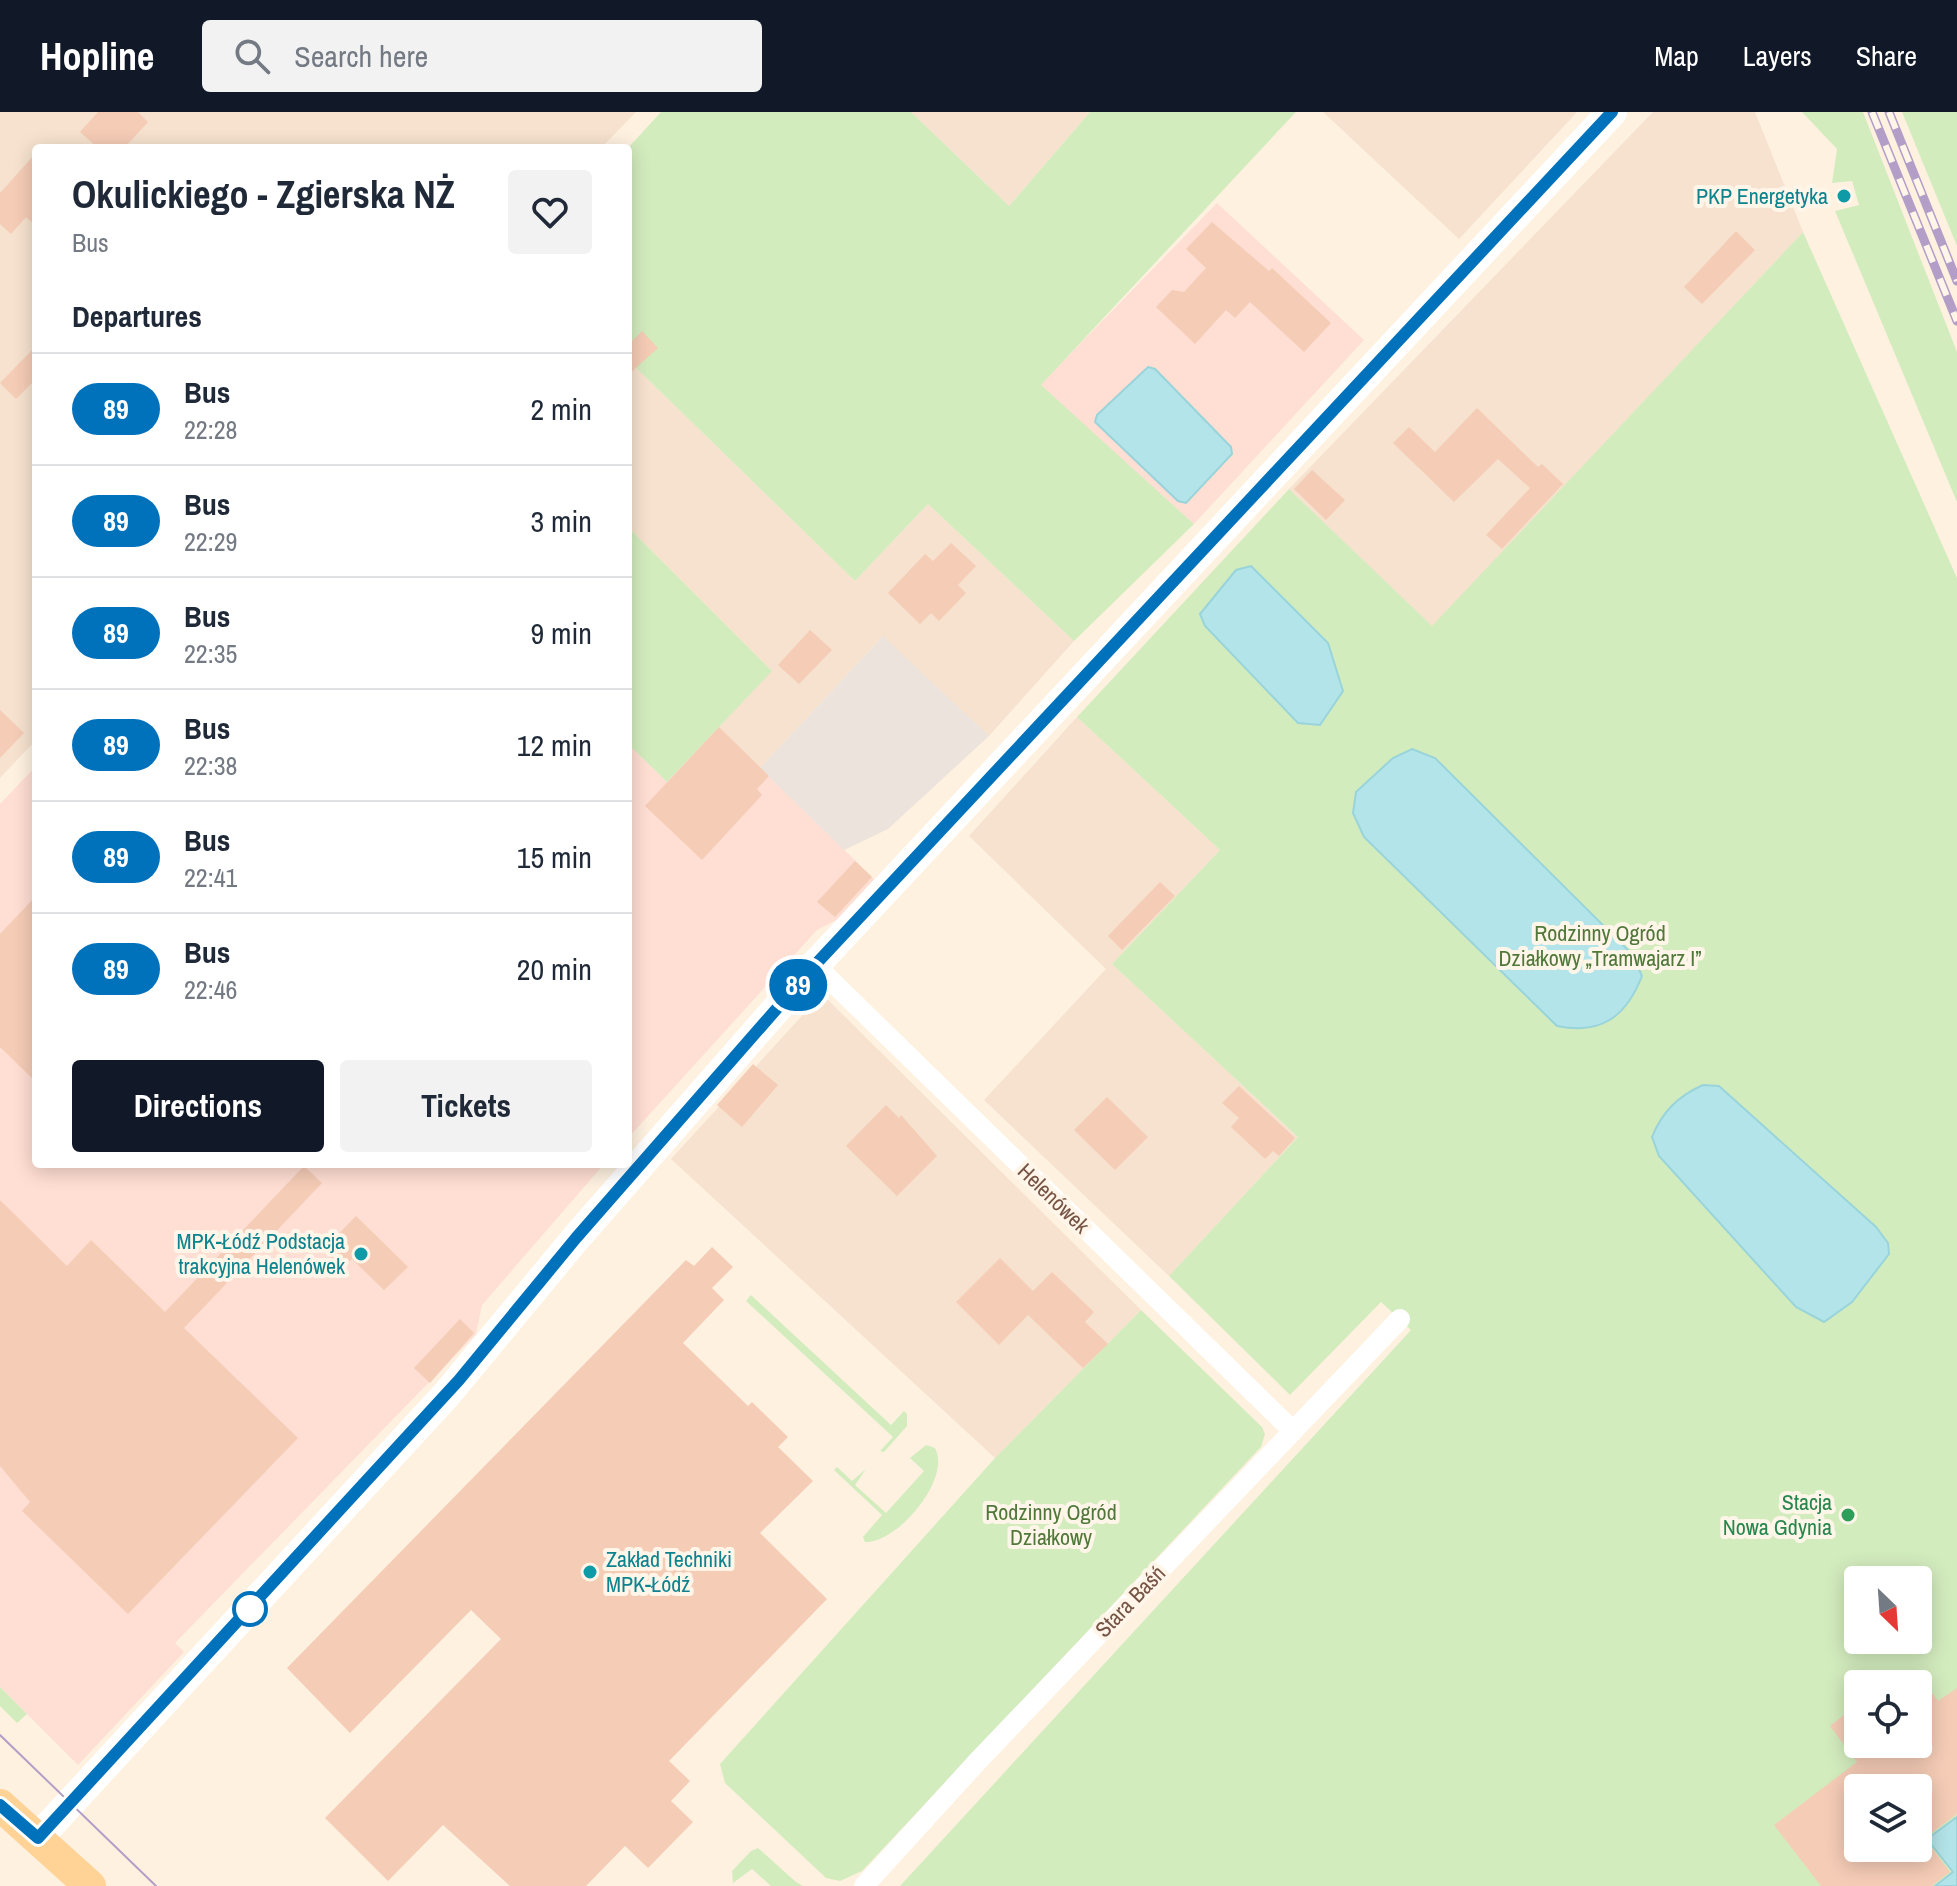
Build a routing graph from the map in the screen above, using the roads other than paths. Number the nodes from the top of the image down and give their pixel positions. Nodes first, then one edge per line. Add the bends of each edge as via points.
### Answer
1 (1612, 112) edge
2 (815, 965) junction
3 (1400, 1319) dead end
4 (1293, 1431) junction
5 (0, 1805) edge
6 (38, 1838) junction
7 (90, 1886) edge
8 (864, 1886) edge

1 - 2 street
2 - 4 street, Helenówek
2 - 6 street via 447,1394
3 - 4 street, Stara Baśń
4 - 8 street, Stara Baśń
5 - 6 main road
6 - 7 main road

